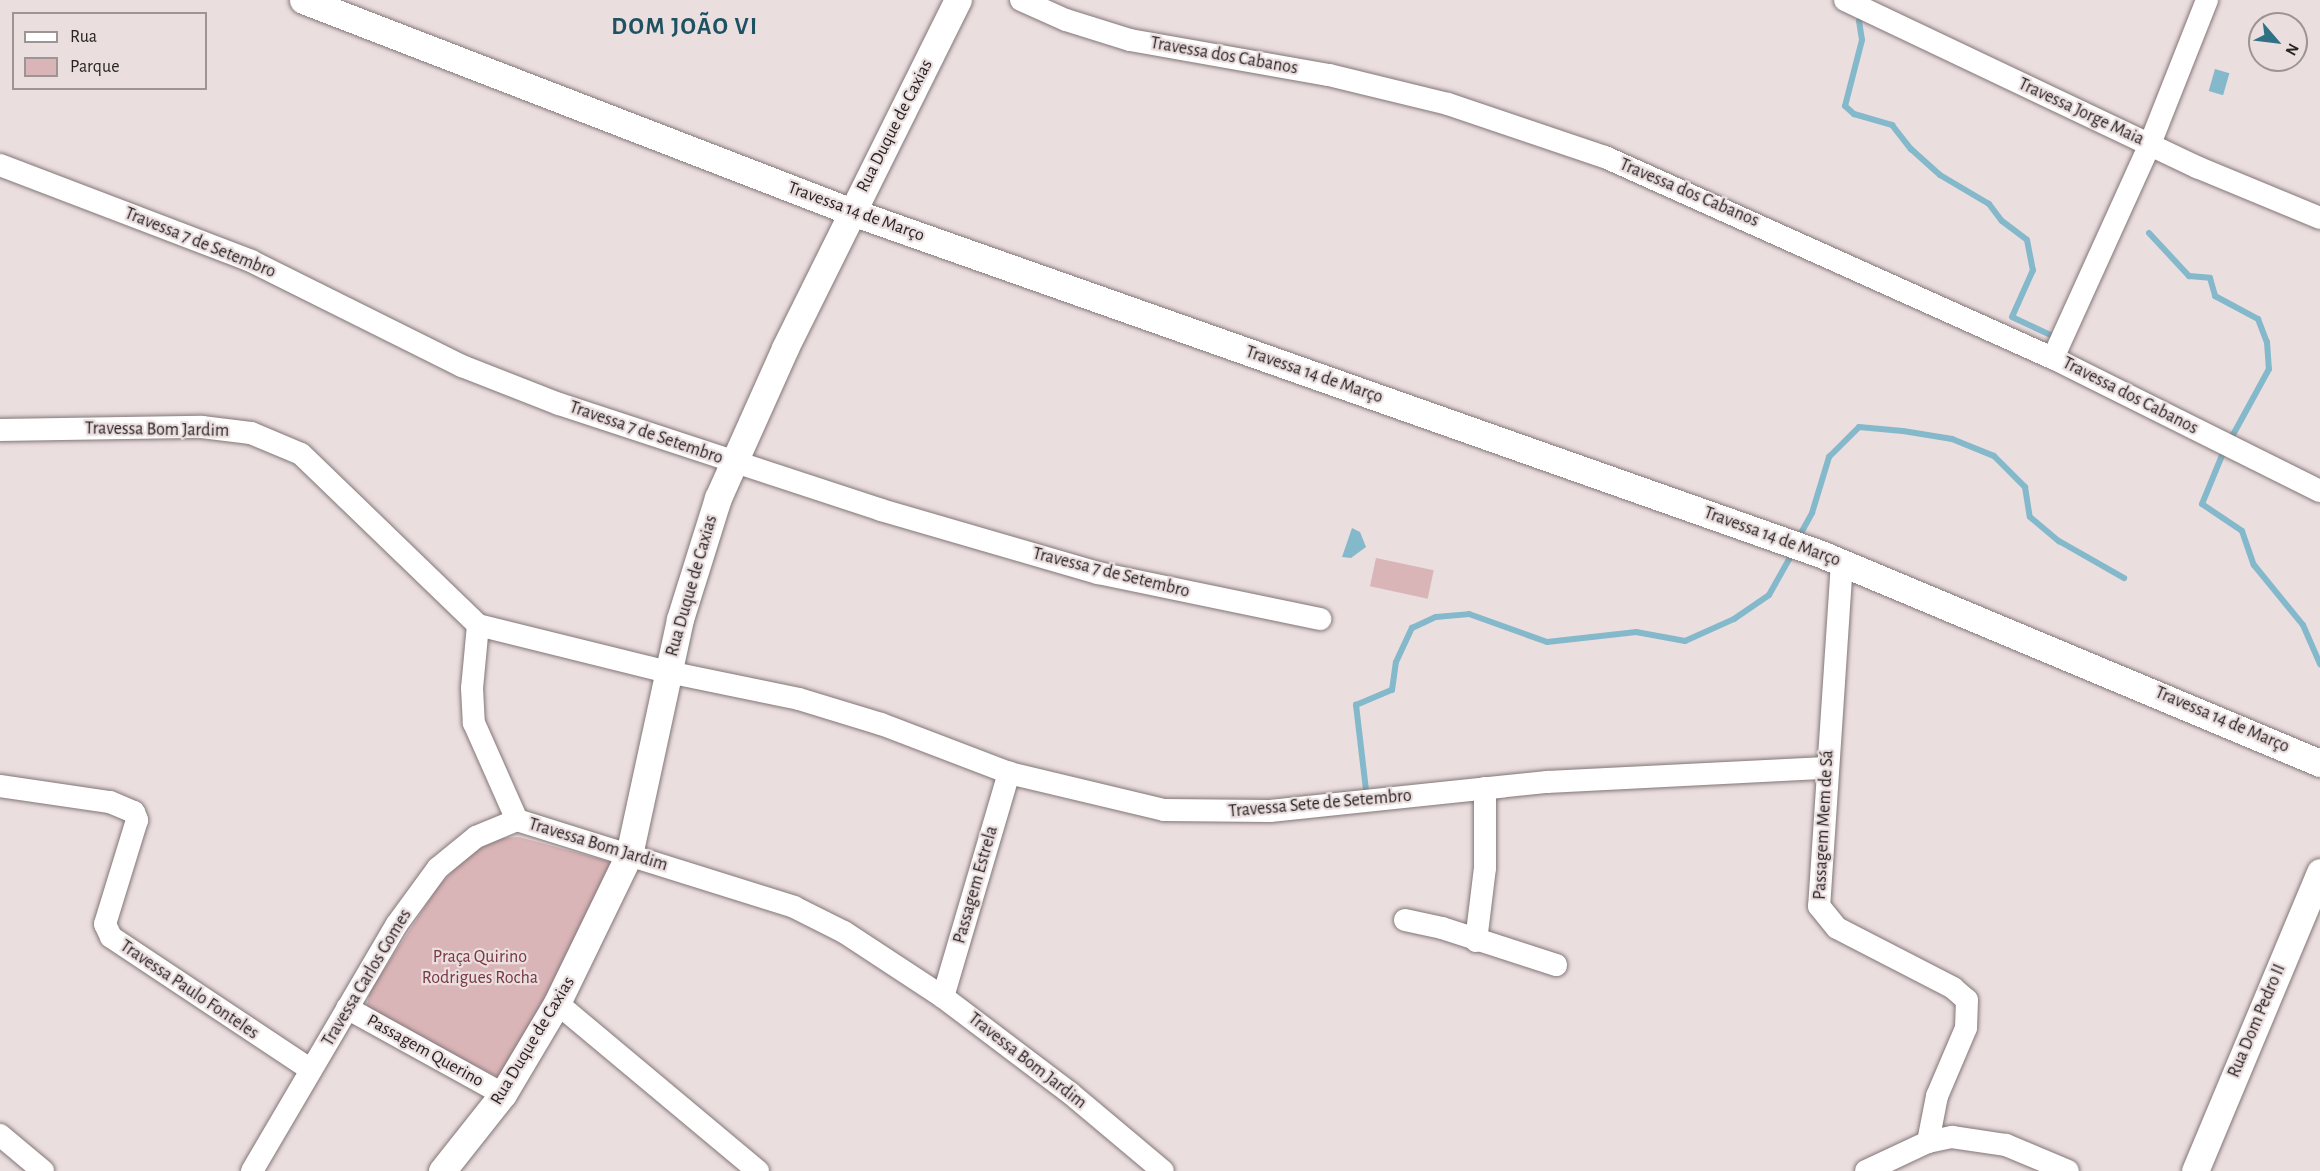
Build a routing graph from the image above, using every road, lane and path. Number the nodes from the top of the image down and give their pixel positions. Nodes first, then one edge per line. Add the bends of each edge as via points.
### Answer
1 (303, 0) edge
2 (958, 0) edge
3 (1021, 0) edge
4 (1845, 0) edge
5 (2207, 0) edge
6 (2150, 144) junction
7 (0, 165) edge
8 (852, 212) junction
9 (2320, 218) edge
10 (2054, 358) junction
11 (0, 430) edge
12 (732, 462) junction
13 (2320, 491) edge
14 (1842, 562) junction
15 (1320, 619) dead end
16 (478, 626) junction
17 (668, 672) junction
18 (2320, 763) edge
19 (1826, 768) junction
20 (1009, 774) junction
21 (0, 786) edge
22 (1485, 788) junction
23 (517, 820) junction
24 (629, 855) junction
25 (2317, 888) edge
26 (1405, 920) dead end
27 (1476, 941) junction
28 (1556, 965) dead end
29 (944, 997) junction
30 (557, 1003) junction
31 (347, 1008) junction
32 (311, 1070) junction
33 (503, 1094) junction
34 (0, 1135) edge
35 (1928, 1142) junction
36 (43, 1171) edge
37 (252, 1171) edge
38 (442, 1171) edge
39 (758, 1171) edge
40 (1163, 1171) edge
41 (1866, 1171) edge
42 (2068, 1171) edge
43 (2195, 1171) edge

1 - 8 street, Travessa 14 de Março
2 - 8 street, Rua Duque de Caxias
3 - 10 street, Travessa dos Cabanos via 1066,21 1130,40 1329,75 1502,120 1700,196
4 - 6 street, Travessa Jorge Maia
5 - 6 street
6 - 9 street, Travessa Jorge Maia
6 - 10 street
7 - 12 street, Travessa 7 de Setembro via 251,261 507,385
8 - 12 street, Rua Duque de Caxias
8 - 14 street, Travessa 14 de Março
10 - 13 street, Travessa dos Cabanos
11 - 16 street, Travessa Bom Jardim via 202,427 251,432 278,442 302,454
12 - 15 street, Travessa 7 de Setembro via 1098,573
12 - 17 street, Rua Duque de Caxias via 693,569
14 - 18 street, Travessa 14 de Março
14 - 19 street, Passagem Mem de Sá
16 - 17 street, Travessa Sete de Setembro
16 - 23 street, Travessa Bom Jardim via 472,688 474,723
17 - 20 street, Travessa Sete de Setembro via 839,710
17 - 24 street, Rua Duque de Caxias
19 - 22 street, Travessa Sete de Setembro via 1631,776
19 - 35 street, Passagem Mem de Sá via 1818,890 1819,906 1826,918 1837,928 1961,993 1969,1008 1966,1028 1937,1096
20 - 22 street, Travessa Sete de Setembro via 1107,799 1164,810 1211,813 1270,811
20 - 29 street, Passagem Estrela
21 - 32 street, Travessa Paulo Fonteles via 110,802 134,812 137,820 105,924 111,937
22 - 27 street via 1485,868
23 - 24 street, Travessa Bom Jardim
23 - 31 street, Travessa Carlos Gomes via 476,837 438,868 397,924
24 - 29 street, Travessa Bom Jardim via 794,906 844,932
24 - 30 street, Rua Duque de Caxias
25 - 43 street, Rua Dom Pedro II
26 - 27 street
27 - 28 street
29 - 40 street, Travessa Bom Jardim via 1070,1093
30 - 33 street, Rua Duque de Caxias
30 - 39 street
31 - 32 street, Travessa Carlos Gomes
31 - 33 street, Passagem Querino
32 - 37 street, Travessa Carlos Gomes
33 - 38 street, Rua Duque de Caxias
34 - 36 street
35 - 41 street
35 - 42 street via 1952,1137 1982,1138

